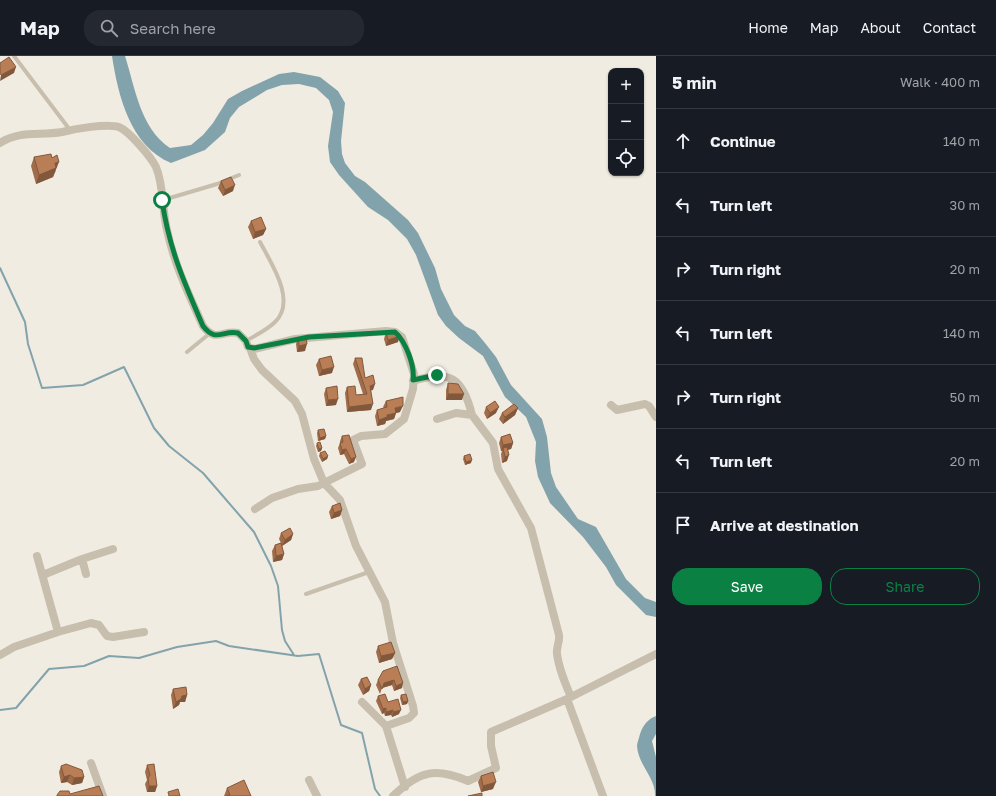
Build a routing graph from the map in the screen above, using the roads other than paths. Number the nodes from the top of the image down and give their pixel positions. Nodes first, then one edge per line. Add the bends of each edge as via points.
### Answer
1 (14, 56) edge
2 (70, 130) junction
3 (0, 143) edge
4 (239, 175) dead end
5 (162, 200) junction
6 (260, 242) dead end
7 (209, 334) junction
8 (248, 344) junction
9 (187, 352) dead end
10 (413, 380) junction
11 (611, 405) dead end
12 (472, 415) junction
13 (656, 417) edge
14 (437, 419) dead end
15 (324, 483) junction
16 (255, 509) dead end
17 (113, 549) dead end
18 (37, 556) dead end
19 (82, 559) junction
20 (369, 572) junction
21 (86, 574) dead end
22 (43, 575) junction
23 (306, 594) dead end
24 (58, 632) junction
25 (144, 632) dead end
26 (656, 654) edge
27 (0, 655) edge
28 (569, 698) junction
29 (362, 702) dead end
30 (386, 726) junction
31 (91, 763) dead end
32 (309, 780) dead end
33 (405, 786) junction
34 (103, 796) edge
35 (317, 796) edge
36 (393, 796) edge
37 (604, 796) edge

1 - 2 lane
2 - 3 street via 49,134 21,134
2 - 5 street via 108,126 119,127 130,134 155,166
4 - 5 lane
5 - 7 street via 167,230 178,268 203,326
6 - 8 lane via 284,297 282,310 275,322
7 - 8 street via 217,336 235,332 242,335
7 - 9 lane
8 - 10 street via 309,337 395,332 402,337 414,374
8 - 15 street via 262,370 295,401 302,414 314,459
10 - 12 street via 437,375 450,377 460,383 468,398
10 - 15 street via 404,419 385,434 361,436 354,440 362,464
11 - 13 street via 617,410 645,404
12 - 14 street via 456,412
12 - 28 street via 493,443 498,469 531,528 559,635 557,653
15 - 16 street via 285,493
15 - 20 street via 340,500 356,546
17 - 19 street
18 - 22 street
19 - 21 street
19 - 22 street
20 - 23 lane
20 - 30 street via 385,602 393,643 414,713 409,718
22 - 24 street
24 - 25 street via 91,623 99,625 107,636
24 - 27 street via 14,647
26 - 28 street
28 - 33 street via 491,732 496,768 468,781 440,773 425,773
28 - 37 street
29 - 30 street
30 - 33 street
31 - 34 street
32 - 35 street
33 - 36 street

